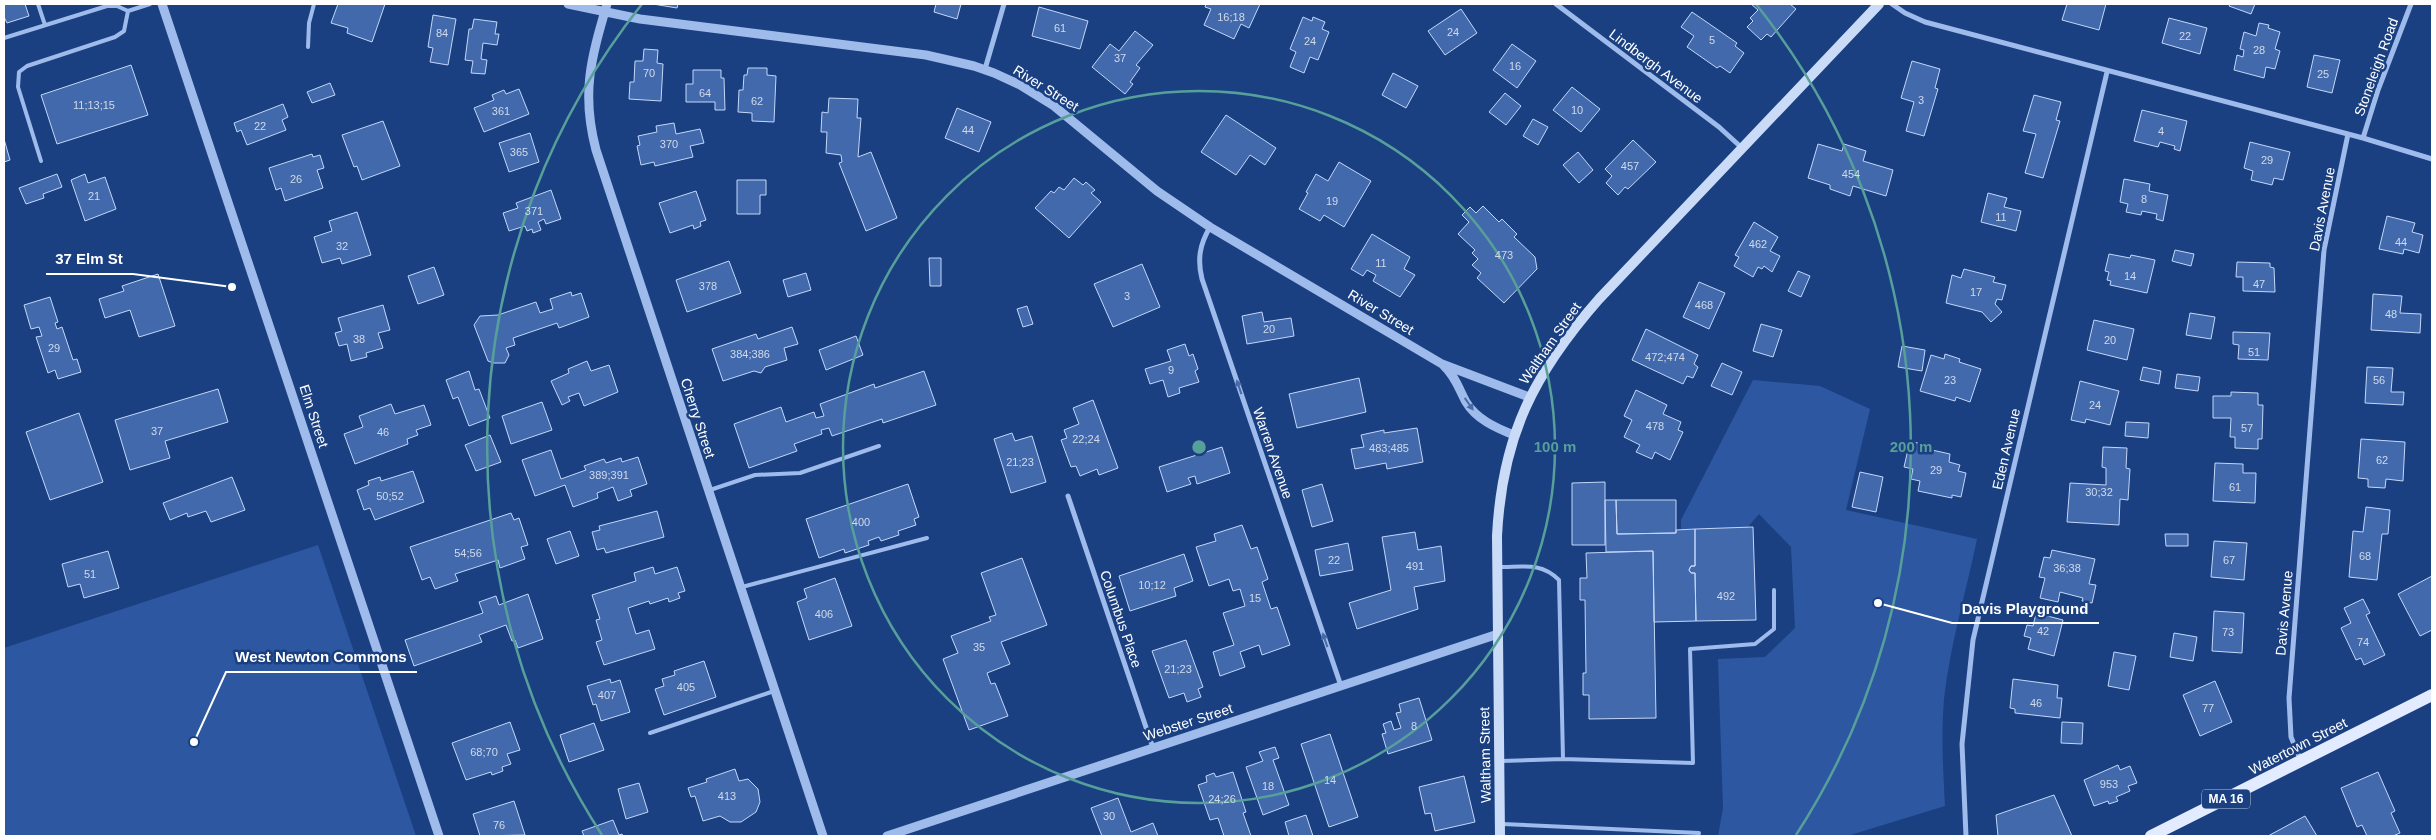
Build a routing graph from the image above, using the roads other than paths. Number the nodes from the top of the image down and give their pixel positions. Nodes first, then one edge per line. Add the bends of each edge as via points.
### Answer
1 (38, 4) edge
2 (150, 4) edge
3 (162, 4) edge
4 (314, 4) edge
5 (568, 4) edge
6 (1004, 4) edge
7 (1556, 4) edge
8 (1879, 4) edge
9 (1892, 4) edge
10 (2410, 4) edge
11 (606, 8) edge
12 (128, 11) junction
13 (46, 25) junction
14 (4, 38) edge
15 (308, 47) dead end
16 (985, 69) junction
17 (2107, 72) junction
18 (2348, 134) junction
19 (2363, 138) junction
20 (1742, 148) junction
21 (2432, 159) edge
22 (41, 160) dead end
23 (1210, 227) junction
24 (1442, 364) junction
25 (1529, 397) junction
26 (1514, 435) junction
27 (879, 446) dead end
28 (708, 490) junction
29 (1068, 496) dead end
30 (927, 538) dead end
31 (1497, 567) junction
32 (740, 588) junction
33 (1774, 590) dead end
34 (1498, 634) junction
35 (1341, 686) junction
36 (774, 691) junction
37 (2432, 695) edge
38 (650, 733) dead end
39 (1153, 748) junction
40 (1562, 759) junction
41 (1499, 761) junction
42 (2301, 761) junction
43 (1500, 824) junction
44 (439, 836) edge
45 (823, 836) edge
46 (887, 836) edge
47 (1500, 836) edge
48 (1698, 836) edge
49 (1966, 836) edge
50 (2151, 836) edge

1 - 13 lane
2 - 12 lane
3 - 44 street, Elm Street
4 - 15 lane
5 - 11 street, River Street
6 - 16 street
7 - 20 street, Lindbergh Avenue via 1719,127
8 - 20 main road, Waltham Street
9 - 17 street via 1925,22
10 - 19 street, Stoneleigh Road
11 - 16 street, River Street via 640,19 906,52
11 - 28 street, Cherry Street via 587,94 592,134
12 - 13 lane via 106,6
12 - 22 lane via 124,31 115,37 27,66 19,72 18,87
13 - 14 lane
16 - 23 street, River Street via 1054,106 1163,195
17 - 18 street
17 - 49 street, Eden Avenue via 1973,640 1962,744
18 - 19 street
18 - 42 street, Davis Avenue via 2324,250 2289,698 2291,737
19 - 21 street
20 - 25 main road, Waltham Street via 1587,313
23 - 24 street, River Street
35 -> 23 street, Warren Avenue via 1202,279 1199,258
24 - 25 street, River Street
24 -> 26 street, River Street via 1477,414 1493,426
25 - 26 main road, Waltham Street
26 - 31 main road, Waltham Street via 1499,500
27 - 28 lane via 800,473 756,475
28 - 32 street, Cherry Street
29 - 39 street, Columbus Place
30 - 32 lane
31 - 34 main road, Waltham Street
31 - 40 lane via 1541,567 1559,580
32 - 36 street, Cherry Street
33 - 40 lane via 1774,629 1755,644 1690,649 1693,763
34 - 35 street, Webster Street
34 - 41 main road, Waltham Street
35 - 39 street, Webster Street
36 - 38 lane
36 - 45 street, Cherry Street
37 - 42 main road, Watertown Street / MA 16
39 - 46 street, Webster Street
40 - 41 lane
41 - 43 main road, Waltham Street
42 - 50 main road, Watertown Street / MA 16
43 - 47 main road, Waltham Street
43 - 48 lane via 1699,833

